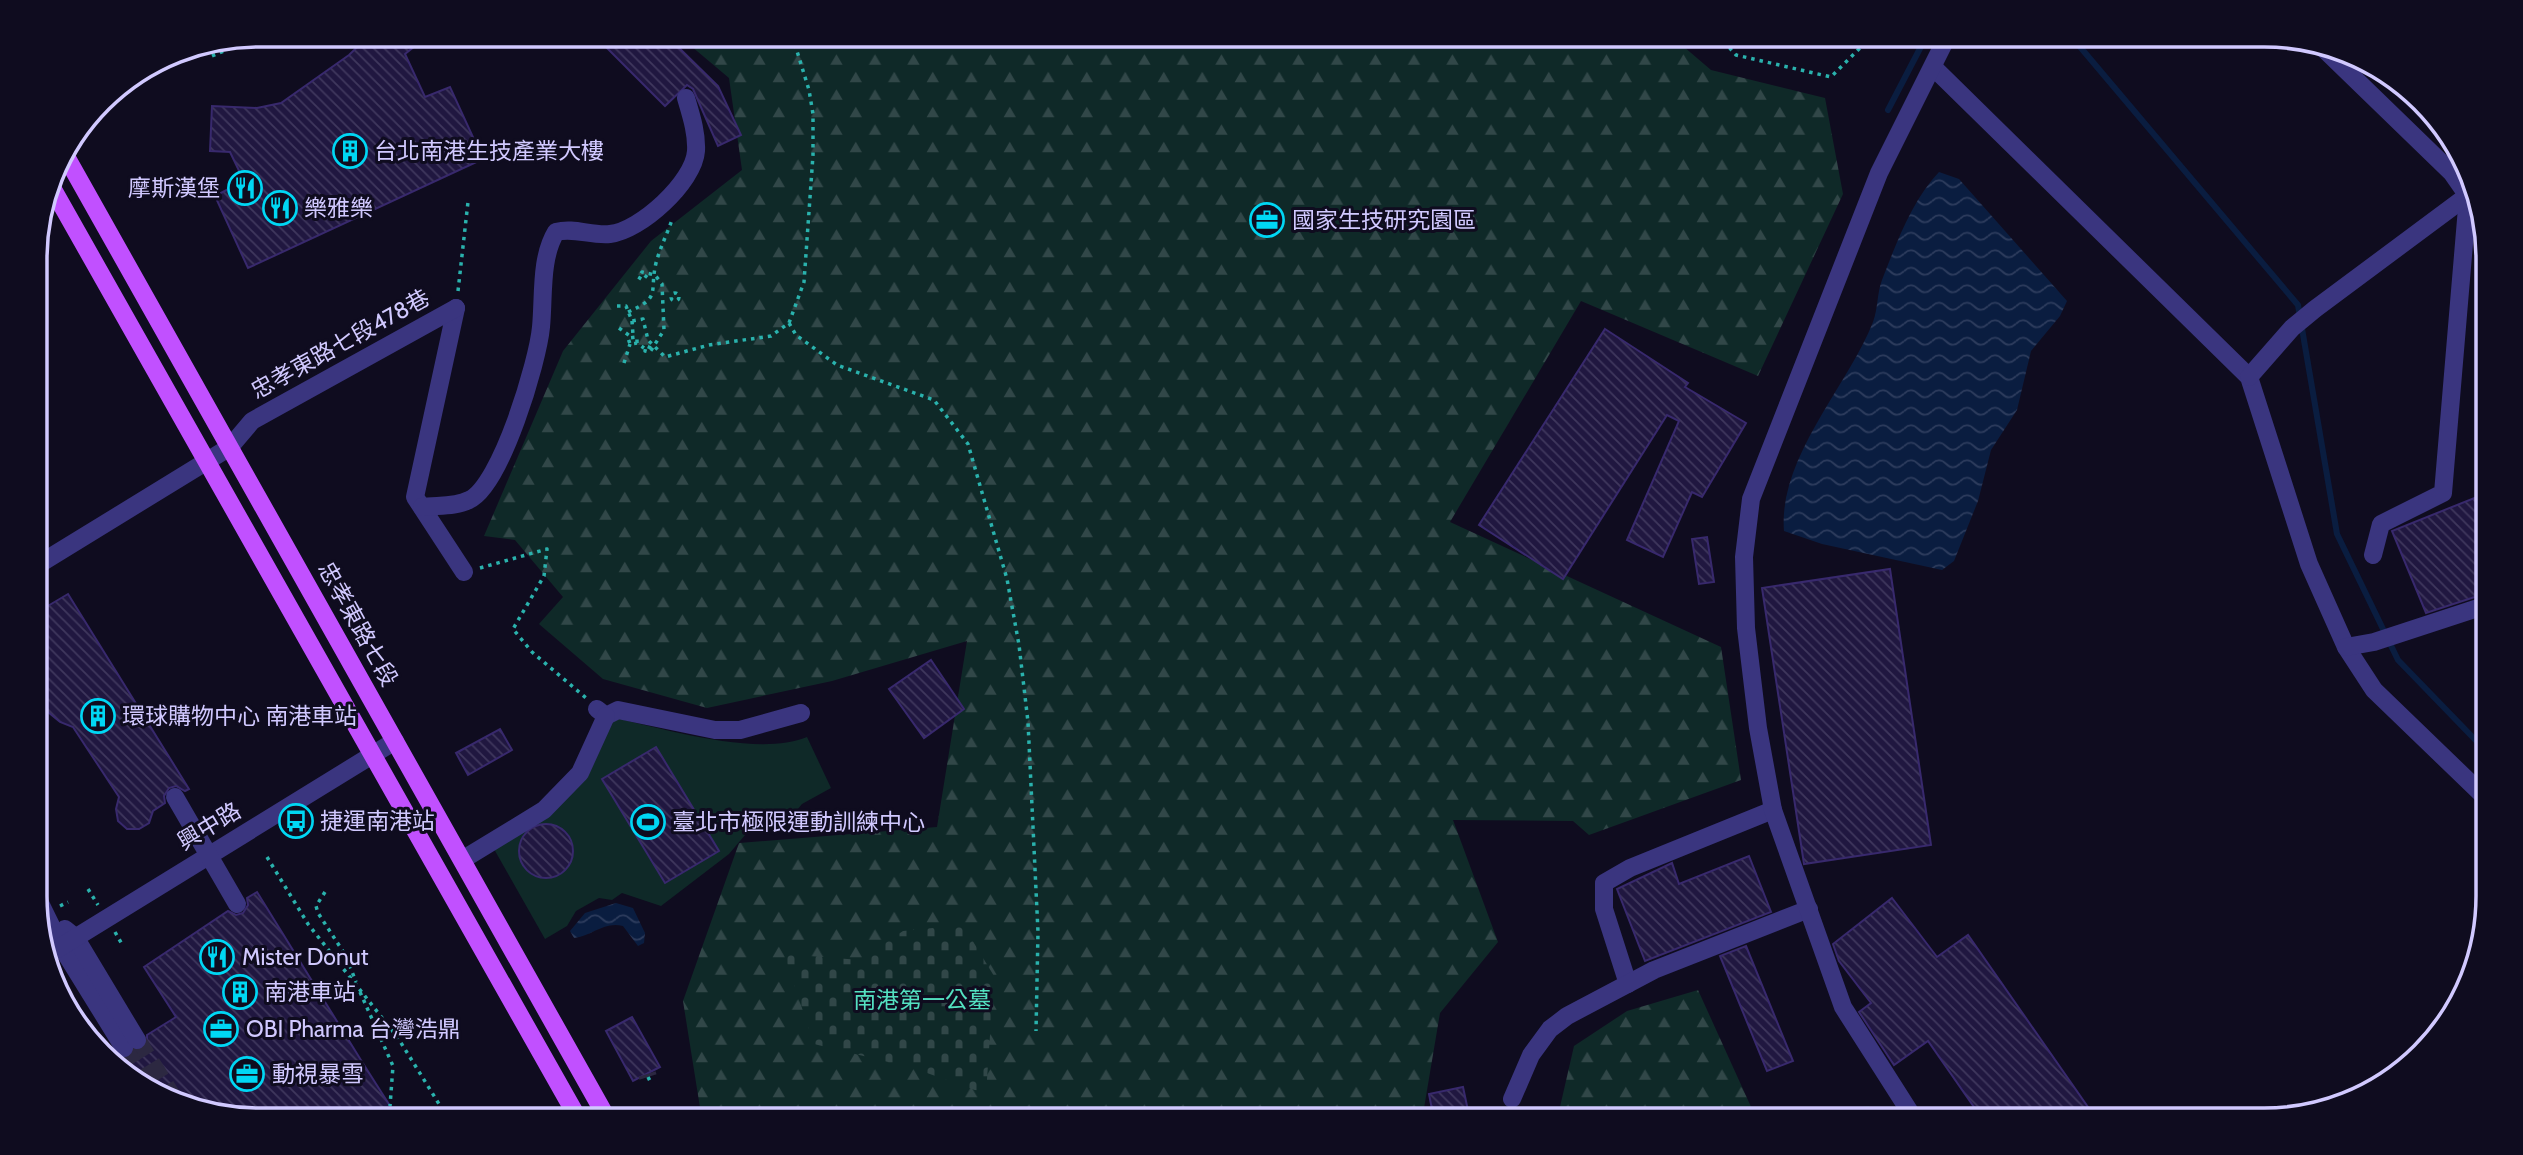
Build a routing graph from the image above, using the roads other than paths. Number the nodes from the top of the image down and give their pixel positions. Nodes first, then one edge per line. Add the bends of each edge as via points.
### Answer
1 (1942, 47) edge
2 (2336, 60) edge
3 (1933, 67) junction
4 (686, 98) dead end
5 (70, 164) edge
6 (2463, 186) edge
7 (57, 196) edge
8 (2467, 197) edge
9 (2469, 205) edge
10 (2249, 377) junction
11 (230, 447) junction
12 (206, 460) junction
13 (422, 507) junction
14 (2373, 555) dead end
15 (48, 559) edge
16 (464, 572) road end
17 (2476, 609) edge
18 (2346, 647) junction
19 (801, 713) dead end
20 (396, 741) junction
21 (373, 755) junction
22 (2476, 788) edge
23 (175, 797) dead end
24 (1773, 810) junction
25 (462, 860) junction
26 (237, 904) dead end
27 (1808, 909) junction
28 (49, 918) edge
29 (61, 946) edge
30 (1628, 984) junction
31 (131, 1044) tunnel mouth
32 (1512, 1099) dead end
33 (1907, 1107) edge
34 (571, 1108) edge
35 (601, 1108) edge

1 - 3 street
2 - 6 street
3 - 10 street
3 - 24 street via 1879,173 1751,499 1744,556 1746,628
4 - 13 street via 695,132 691,171 662,205 631,227 610,234 556,232 548,252 540,342 530,384 496,467 470,500
5 - 11 main road, 忠孝東路七段
7 - 12 main road
8 - 10 street via 2315,309
9 - 14 street via 2443,493 2381,524
10 - 18 street via 2309,564
11 - 12 street
11 - 13 street, 忠孝東路七段478巷 via 251,421 456,308 415,496
11 - 20 main road, 忠孝東路七段
12 - 15 street
12 - 21 main road
13 - 16 street, 忠孝東路七段478巷
17 - 18 street
18 - 22 street via 2374,690
19 - 25 street via 740,730 715,730 618,710 602,712 579,772 544,810
20 - 21 street, 興中路
20 - 25 main road, 忠孝東路七段
21 - 29 street, 興中路
21 - 34 main road
23 - 26 street, bridge
24 - 27 street
24 - 30 street via 1604,883 1604,909
25 - 35 main road, 忠孝東路七段
27 - 30 street
27 - 33 street via 1843,1007
28 - 29 street
29 - 31 street
30 - 32 street via 1550,1029 1531,1055

